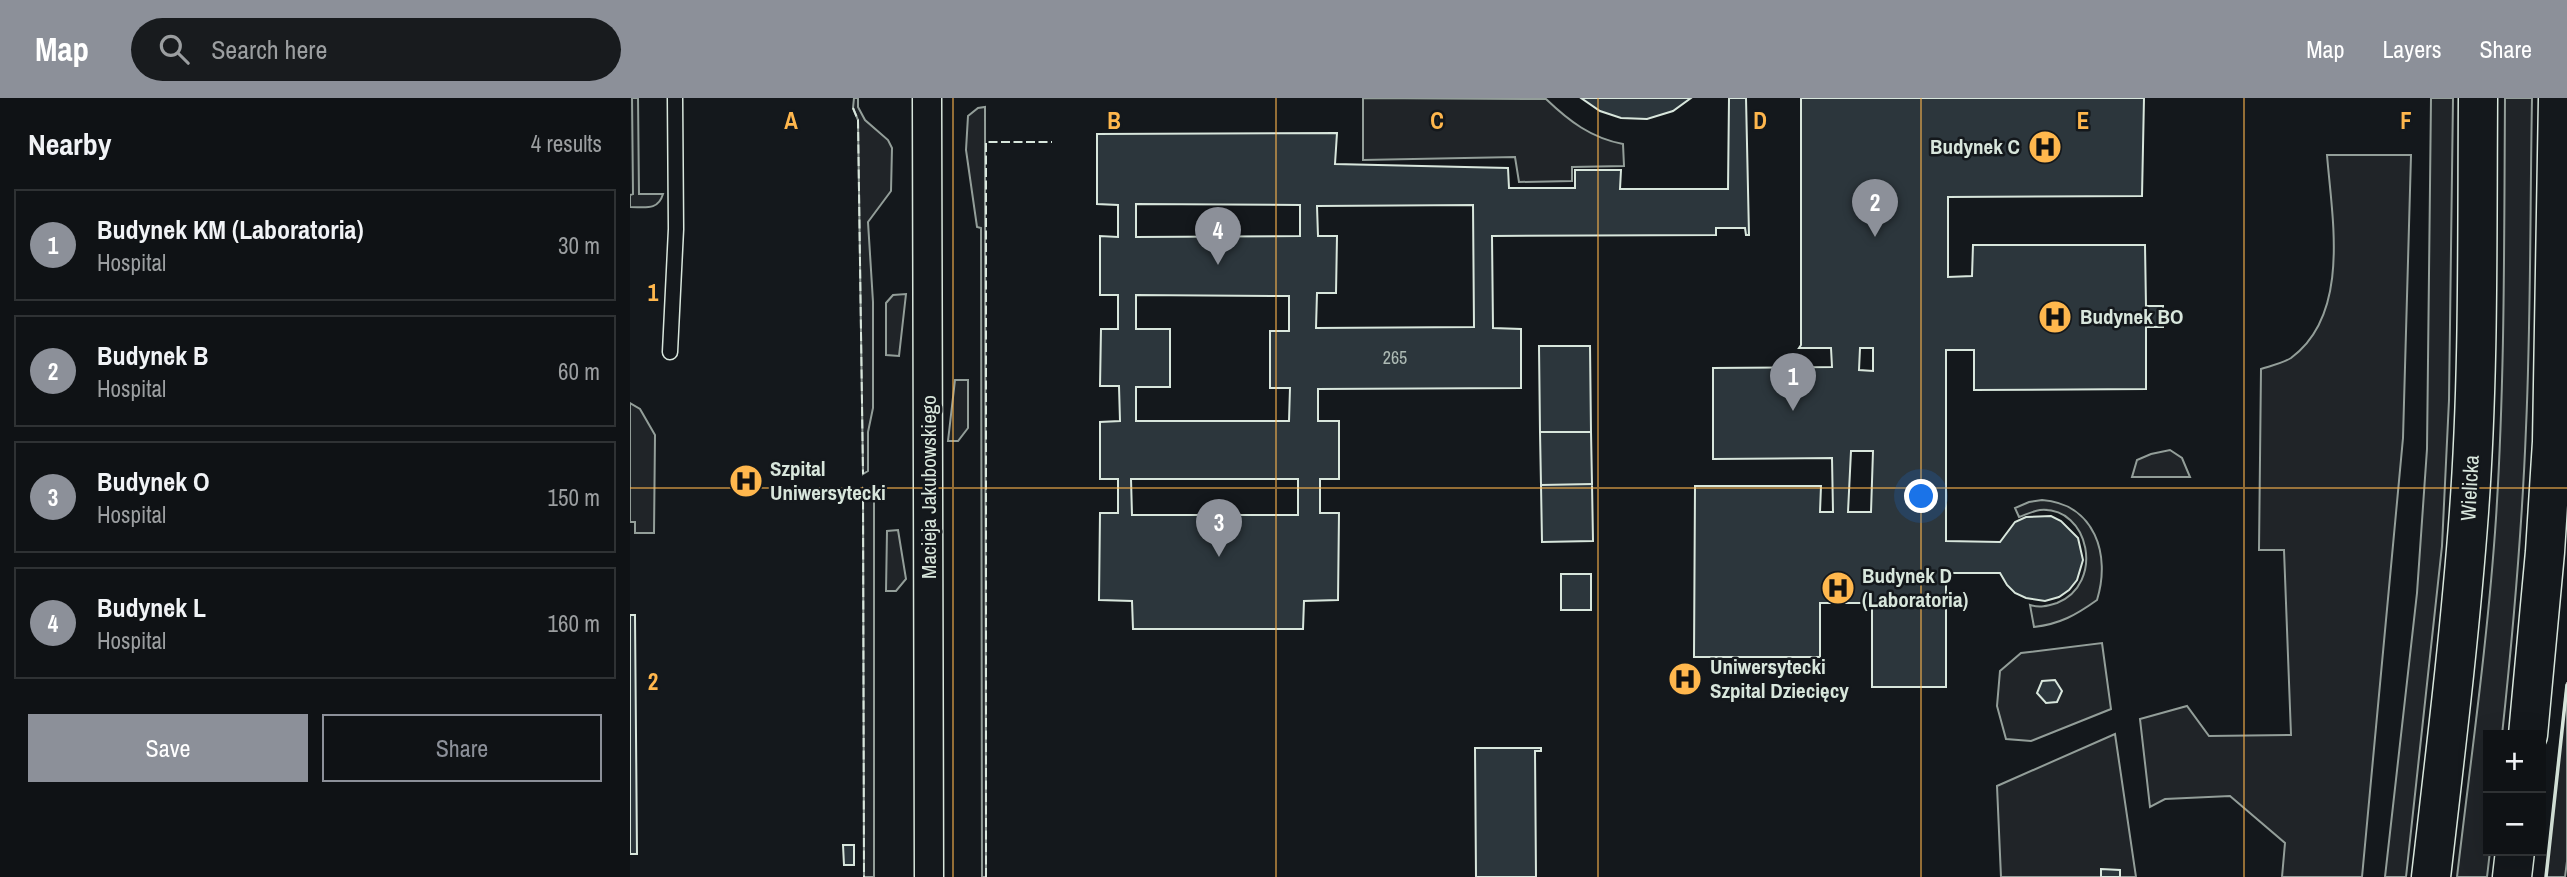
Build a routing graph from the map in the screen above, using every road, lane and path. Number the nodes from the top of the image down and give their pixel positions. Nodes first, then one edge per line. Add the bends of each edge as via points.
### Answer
1 (675, 98) edge
2 (927, 98) edge
3 (2479, 98) edge
4 (2558, 98) edge
5 (670, 352) dead end
6 (2528, 730) edge
7 (2514, 856) edge
8 (929, 877) edge
9 (2431, 877) edge
10 (2512, 877) edge

1 - 5 lane via 676,229
2 - 8 street, Macieja Jakubowskiego
3 - 9 main road, Wielicka via 2469,510
4 - 6 main road via 2552,442
7 - 10 main road

